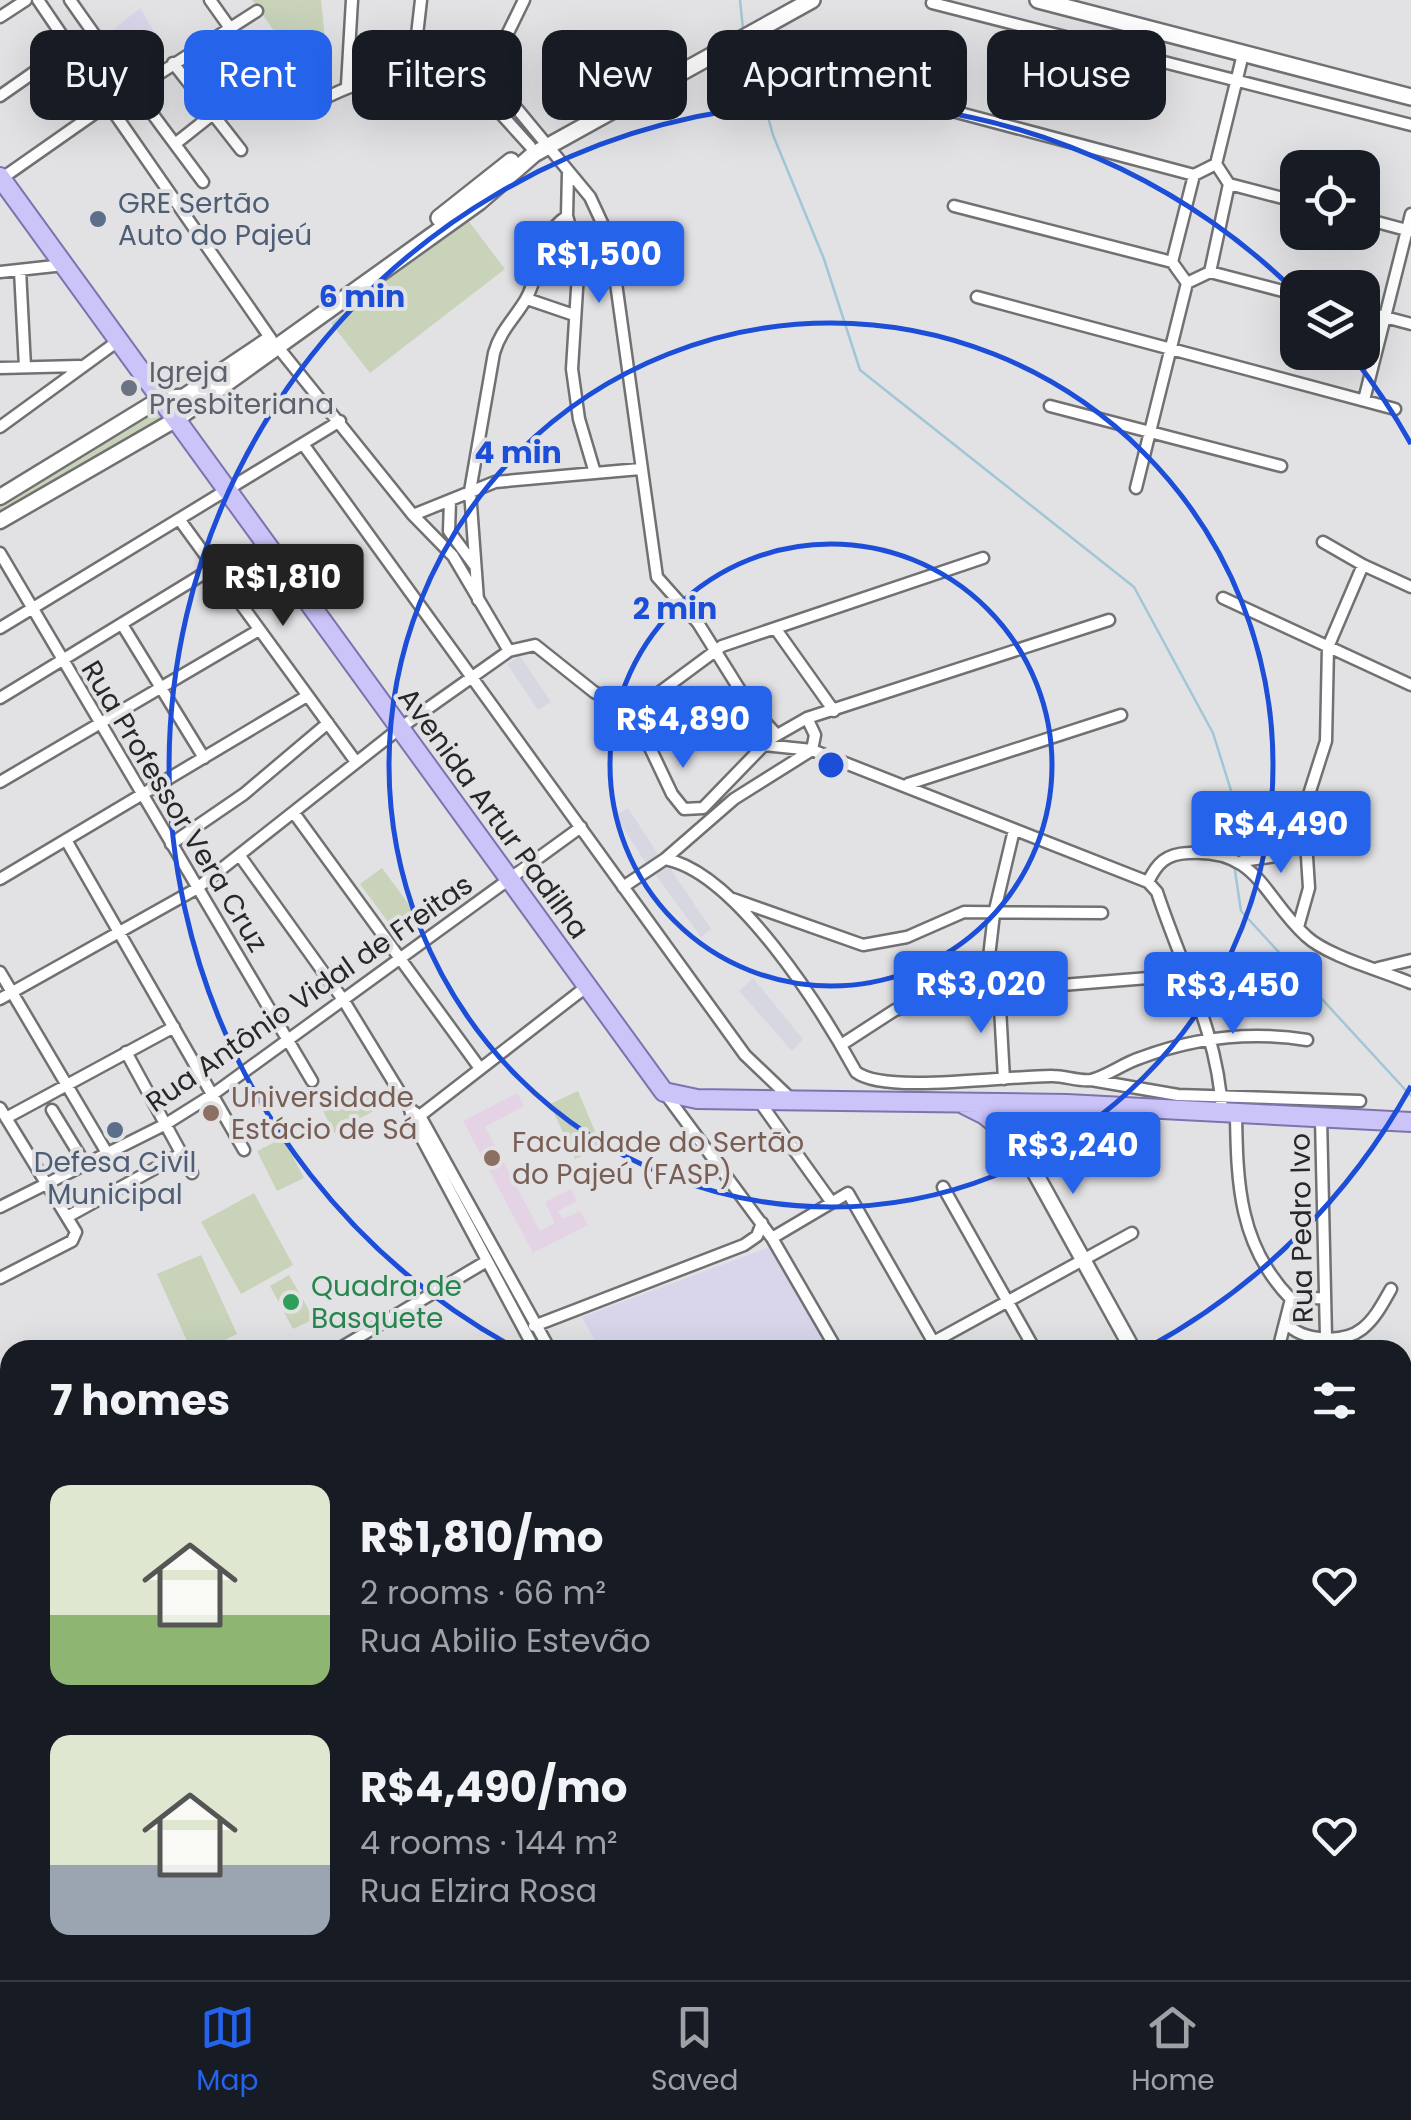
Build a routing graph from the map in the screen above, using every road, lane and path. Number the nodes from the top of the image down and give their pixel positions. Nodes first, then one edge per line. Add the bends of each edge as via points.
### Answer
1 (26, 0) edge
2 (38, 0) edge
3 (70, 0) edge
4 (210, 0) edge
5 (352, 0) edge
6 (421, 0) edge
7 (524, 0) edge
8 (792, 0) edge
9 (812, 0) edge
10 (1038, 0) edge
11 (1078, 0) edge
12 (932, 3) dead end
13 (257, 10) dead end
14 (0, 17) edge
15 (228, 26) junction
16 (58, 30) edge
17 (90, 30) edge
18 (231, 30) edge
19 (418, 30) edge
20 (509, 30) edge
21 (749, 30) joint
22 (707, 53) edge
23 (1243, 54) junction
24 (173, 63) junction
25 (164, 69) edge
26 (30, 75) edge
27 (184, 77) edge
28 (1237, 80) junction
29 (352, 83) edge
30 (347, 84) junction
31 (1411, 86) edge
32 (332, 92) edge
33 (0, 96) edge
34 (1411, 97) edge
35 (967, 115) edge
36 (522, 119) edge
37 (88, 120) edge
38 (120, 120) edge
39 (159, 120) edge
40 (205, 120) edge
41 (217, 120) edge
42 (1411, 125) edge
43 (175, 144) junction
44 (538, 144) junction
45 (241, 150) dead end
46 (1216, 164) junction
47 (568, 173) junction
48 (1194, 175) junction
49 (203, 182) dead end
50 (1229, 184) junction
51 (3, 186) edge
52 (1280, 197) edge
53 (954, 206) dead end
54 (1411, 214) edge
55 (567, 216) junction
56 (1380, 223) edge
57 (1409, 231) edge
58 (1172, 262) junction
59 (64, 265) junction
60 (20, 270) junction
61 (0, 272) edge
62 (1210, 272) junction
63 (1187, 283) junction
64 (1280, 290) edge
65 (977, 297) dead end
66 (526, 298) junction
67 (574, 315) junction
68 (1380, 316) edge
69 (1384, 317) junction
70 (1411, 324) edge
71 (278, 339) junction
72 (118, 341) junction
73 (1170, 348) junction
74 (81, 366) junction
75 (25, 367) junction
76 (0, 368) edge
77 (160, 399) junction
78 (1364, 400) junction
79 (1050, 406) dead end
80 (1395, 409) dead end
81 (175, 420) junction
82 (340, 421) junction
83 (0, 427) edge
84 (1150, 431) junction
85 (303, 444) junction
86 (1281, 466) dead end
87 (640, 470) junction
88 (595, 473) junction
89 (1136, 488) dead end
90 (226, 490) junction
91 (470, 491) junction
92 (0, 497) edge
93 (450, 501) junction
94 (413, 515) junction
95 (179, 519) junction
96 (0, 521) edge
97 (1323, 542) dead end
98 (0, 553) edge
99 (982, 558) dead end
100 (1363, 565) junction
101 (214, 568) junction
102 (477, 568) junction
103 (1411, 587) edge
104 (1223, 598) dead end
105 (478, 600) junction
106 (31, 609) junction
107 (1109, 620) dead end
108 (123, 626) junction
109 (0, 628) edge
110 (775, 628) junction
111 (259, 630) junction
112 (1328, 647) junction
113 (715, 650) junction
114 (509, 651) junction
115 (63, 662) junction
116 (472, 677) junction
117 (1411, 685) edge
118 (162, 690) junction
119 (307, 696) junction
120 (0, 698) edge
121 (834, 711) junction
122 (633, 712) junction
123 (1121, 715) dead end
124 (807, 718) junction
125 (328, 724) junction
126 (101, 726) junction
127 (400, 728) junction
128 (776, 734) junction
129 (764, 745) junction
130 (812, 750) junction
131 (204, 758) junction
132 (356, 762) junction
133 (939, 775) junction
134 (0, 782) edge
135 (907, 785) junction
136 (142, 798) junction
137 (940, 798) junction
138 (294, 813) junction
139 (580, 827) junction
140 (1014, 830) junction
141 (1303, 838) junction
142 (66, 840) junction
143 (170, 844) junction
144 (240, 856) junction
145 (665, 858) junction
146 (1241, 861) junction
147 (0, 879) edge
148 (508, 881) junction
149 (1148, 882) junction
150 (623, 887) junction
151 (196, 889) junction
152 (733, 899) junction
153 (1102, 913) dead end
154 (994, 914) junction
155 (1298, 927) junction
156 (121, 933) junction
157 (401, 960) junction
158 (1411, 960) edge
159 (1376, 968) junction
160 (0, 972) edge
161 (1185, 975) junction
162 (1411, 982) edge
163 (586, 988) junction
164 (998, 990) junction
165 (985, 991) junction
166 (13, 993) junction
167 (0, 999) edge
168 (344, 1001) junction
169 (174, 1028) junction
170 (1213, 1039) junction
171 (288, 1040) junction
172 (1307, 1040) dead end
173 (841, 1045) junction
174 (126, 1052) junction
175 (479, 1067) junction
176 (1004, 1079) junction
177 (1090, 1080) junction
178 (312, 1081) dead end
179 (69, 1082) junction
180 (664, 1092) junction
181 (212, 1096) junction
182 (758, 1100) junction
183 (793, 1101) junction
184 (1360, 1101) dead end
185 (960, 1103) junction
186 (1016, 1103) junction
187 (1067, 1104) junction
188 (1227, 1108) junction
189 (52, 1110) dead end
190 (3, 1113) edge
191 (414, 1116) junction
192 (1321, 1118) junction
193 (1411, 1122) edge
194 (166, 1124) junction
195 (1022, 1147) junction
196 (244, 1150) dead end
197 (108, 1152) junction
198 (182, 1154) junction
199 (85, 1164) junction
200 (192, 1173) dead end
201 (46, 1183) junction
202 (943, 1187) dead end
203 (830, 1200) junction
204 (0, 1207) edge
205 (67, 1217) junction
206 (762, 1223) junction
207 (1132, 1233) dead end
208 (772, 1238) junction
209 (486, 1261) junction
210 (1083, 1262) junction
211 (0, 1278) edge
212 (1391, 1289) dead end
213 (1325, 1298) junction
214 (1291, 1299) junction
215 (1008, 1303) junction
216 (1286, 1324) junction
217 (537, 1325) junction
218 (525, 1332) junction
219 (1326, 1337) junction
220 (353, 1340) edge
221 (529, 1340) edge
222 (545, 1340) edge
223 (831, 1340) edge
224 (932, 1340) edge
225 (946, 1340) edge
226 (1028, 1340) edge
227 (1128, 1340) edge
228 (1281, 1340) edge

1 - 14 street
2 - 16 street
3 - 17 street
4 - 15 street
5 - 30 street
6 - 19 street
7 - 20 street
8 - 21 main road
9 - 21 main road
10 - 23 main road
11 - 31 main road
12 - 28 street
13 - 15 street
15 - 18 street
15 - 24 street
22 - 44 main road
23 - 28 street
23 - 34 main road
24 - 25 street
24 - 27 street
26 - 33 street
28 - 42 street
28 - 46 street
29 - 30 street
30 - 32 street
35 - 48 street
36 - 44 street
37 - 51 street
38 - 71 street
39 - 43 street
40 - 43 street
41 - 45 street
43 - 49 street
44 - 47 street
44 - 71 main road via 479,202
46 - 48 street
46 - 50 street
47 - 55 street
47 - 87 street via 600,211 610,240
48 - 58 street
50 - 52 street
50 - 62 street
51 - 59 main road, Avenida Artur Padilha
53 - 58 street
54 - 57 street
55 - 66 street via 546,235
55 - 67 street via 579,257
56 - 57 street
57 - 69 street
58 - 63 street
59 - 60 street
59 - 72 main road, Avenida Artur Padilha
60 - 61 street
60 - 75 street
62 - 63 street
62 - 64 street
63 - 73 street
65 - 73 street
66 - 67 street
66 - 91 street via 497,342
67 - 88 street via 572,369
68 - 69 street
69 - 70 street
69 - 78 street
71 - 77 main road via 184,397
71 - 81 main road
71 - 82 street
72 - 74 street
72 - 77 main road, Avenida Artur Padilha
73 - 78 street
73 - 84 street
74 - 75 street
74 - 83 street
75 - 76 street
77 - 81 main road, Avenida Artur Padilha
77 - 92 street
78 - 80 street
79 - 84 street
81 - 90 main road, Avenida Artur Padilha
81 - 96 street
82 - 85 street
82 - 94 street
84 - 86 street
84 - 89 street
85 - 90 street
85 - 116 street
87 - 88 street
87 - 113 street via 656,577
88 - 91 street via 494,482
90 - 95 street
90 - 127 main road, Avenida Artur Padilha
91 - 93 street
91 - 102 street
93 - 94 street
93 - 102 street via 450,531
94 - 105 street via 452,556
95 - 101 street
95 - 106 street
97 - 100 street
98 - 106 street, Rua Professor Vera Cruz
99 - 110 street
100 - 103 street
100 - 112 street
101 - 108 street
101 - 111 street
102 - 105 street
104 - 112 street
105 - 114 street
106 - 109 street
106 - 115 street, Rua Professor Vera Cruz
107 - 121 street
108 - 115 street
108 - 118 street
110 - 113 street
110 - 121 street
111 - 118 street
111 - 119 street
112 - 117 street
112 - 141 street via 1326,742 1307,794
113 - 122 street
113 - 128 street
114 - 116 street
114 - 122 street via 528,644 545,650 594,692
115 - 120 street
115 - 126 street, Rua Professor Vera Cruz
116 - 127 street
116 - 139 street
118 - 126 street
118 - 131 street
119 - 125 street
119 - 131 street
121 - 124 street
122 - 129 street via 672,794 690,811 709,803
123 - 133 street
124 - 128 street
124 - 130 street via 815,735
125 - 132 street
125 - 143 street via 232,804
126 - 134 street
126 - 136 street, Rua Professor Vera Cruz
127 - 132 street
127 - 148 main road, Avenida Artur Padilha
128 - 129 street
129 - 130 street
130 - 135 street
130 - 145 street via 734,799
131 - 136 street
132 - 138 street
133 - 135 street
133 - 137 street
135 - 137 street
136 - 142 street
136 - 143 street, Rua Professor Vera Cruz
137 - 140 street
138 - 144 street
138 - 157 street
139 - 148 street, Rua Antônio Vidal de Freitas
139 - 150 street
140 - 149 street
140 - 154 street
141 - 146 street via 1266,860
141 - 155 street via 1310,888
142 - 147 street
142 - 156 street
143 - 151 street, Rua Professor Vera Cruz
144 - 151 street
144 - 168 street
145 - 150 street
145 - 152 street via 706,874
146 - 149 street via 1183,853 1161,860
146 - 155 street
148 - 157 street, Rua Antônio Vidal de Freitas
148 - 163 main road, Avenida Artur Padilha
149 - 161 street via 1158,892
150 - 183 street via 745,1055
151 - 156 street
151 - 171 street, Rua Professor Vera Cruz
152 - 154 street via 864,945 926,931 958,913
152 - 173 street
153 - 154 street
154 - 165 street
155 - 159 street via 1312,941
156 - 166 street
156 - 169 street
157 - 168 street, Rua Antônio Vidal de Freitas
157 - 175 street
158 - 159 street
159 - 162 street
160 - 166 street
161 - 164 street
161 - 170 street
163 - 175 street
163 - 180 main road, Avenida Artur Padilha
164 - 165 street
164 - 176 street
165 - 173 street via 921,1000
166 - 167 street
166 - 179 street
168 - 171 street, Rua Antônio Vidal de Freitas
168 - 191 street
169 - 174 street
169 - 181 street
170 - 172 street
170 - 177 street via 1143,1056
170 - 188 street
171 - 178 street, Rua Professor Vera Cruz
171 - 181 street, Rua Antônio Vidal de Freitas
173 - 176 street via 856,1072 869,1080
174 - 179 street
174 - 194 street
175 - 191 street
176 - 177 street
177 - 188 street
179 - 190 street
179 - 197 street
180 - 182 main road
180 - 206 street
181 - 194 street, Rua Antônio Vidal de Freitas
181 - 196 street
182 - 183 main road
182 - 203 street
183 - 185 main road
184 - 188 street
185 - 186 main road
185 - 195 main road via 985,1114
186 - 187 main road
186 - 195 street via 1014,1130
187 - 188 main road
187 - 195 main road via 1040,1122
188 - 192 main road
188 - 214 street via 1243,1218 1266,1268
189 - 199 street
190 - 201 street
191 - 209 street
191 - 217 street
192 - 193 main road
192 - 213 street, Rua Pedro Ivo
194 - 197 street, Rua Antônio Vidal de Freitas
194 - 198 street
195 - 210 street
197 - 199 street, Rua Antônio Vidal de Freitas
198 - 200 street
198 - 205 street
199 - 201 street, Rua Antônio Vidal de Freitas
201 - 204 street, Rua Antônio Vidal de Freitas
201 - 205 street
202 - 215 street
203 - 208 street
203 - 224 street via 845,1192
205 - 211 street via 76,1232 72,1241
206 - 208 street
206 - 217 street via 744,1245
207 - 210 street
208 - 223 street
209 - 218 street
209 - 220 street
210 - 215 street
210 - 227 street
212 - 219 street via 1365,1327
213 - 214 street
213 - 219 street, Rua Pedro Ivo
214 - 216 street
215 - 225 street
215 - 226 street
216 - 219 street via 1300,1336
216 - 228 street
217 - 218 street
217 - 222 street
218 - 221 street

